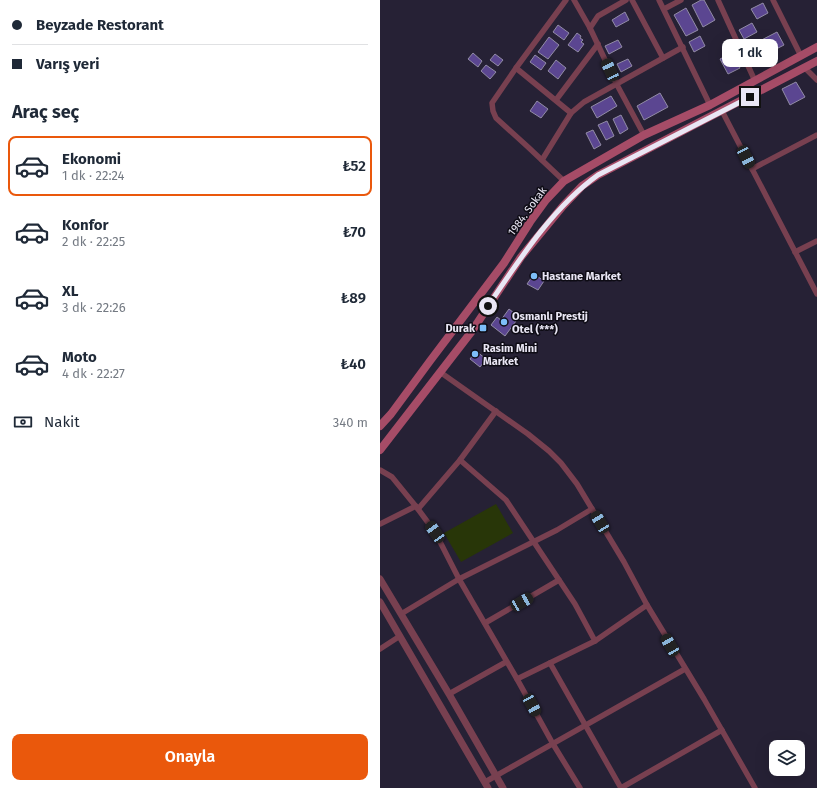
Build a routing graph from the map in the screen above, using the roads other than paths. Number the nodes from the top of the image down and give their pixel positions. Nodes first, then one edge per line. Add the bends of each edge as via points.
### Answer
1 (566, 0) edge
2 (574, 0) edge
3 (626, 0) edge
4 (632, 0) edge
5 (659, 0) edge
6 (681, 0) edge
7 (718, 0) edge
8 (774, 0) edge
9 (664, 9) junction
10 (590, 28) junction
11 (598, 44) junction
12 (683, 47) junction
13 (817, 47) edge
14 (801, 56) junction
15 (663, 58) junction
16 (817, 61) edge
17 (516, 68) junction
18 (805, 68) junction
19 (817, 80) edge
20 (755, 81) junction
21 (616, 83) junction
22 (556, 100) junction
23 (710, 104) junction
24 (722, 111) junction
25 (571, 113) junction
26 (644, 135) junction
27 (817, 135) edge
28 (542, 160) junction
29 (752, 169) junction
30 (584, 170) junction
31 (564, 181) junction
32 (590, 181) junction
33 (817, 241) edge
34 (795, 252) junction
35 (817, 294) edge
36 (440, 372) junction
37 (496, 411) junction
38 (380, 426) edge
39 (380, 450) edge
40 (460, 460) junction
41 (380, 470) edge
42 (417, 507) junction
43 (592, 509) junction
44 (380, 524) edge
45 (534, 542) junction
46 (380, 579) edge
47 (459, 579) junction
48 (559, 580) junction
49 (380, 602) edge
50 (647, 605) junction
51 (401, 614) junction
52 (485, 623) junction
53 (400, 636) junction
54 (595, 641) junction
55 (380, 649) edge
56 (506, 662) junction
57 (550, 663) junction
58 (685, 669) junction
59 (517, 679) junction
60 (449, 694) junction
61 (586, 725) junction
62 (722, 730) junction
63 (553, 744) junction
64 (496, 776) junction
65 (486, 785) edge
66 (503, 788) edge
67 (580, 788) edge
68 (621, 788) edge
69 (755, 788) edge

1 - 17 street
2 - 10 street
3 - 10 street via 598,16
4 - 15 street
5 - 9 street
6 - 9 street
7 - 20 street
8 - 14 street
9 - 12 street
10 - 11 street
11 - 21 street
11 - 22 street
12 - 15 street
12 - 23 street
13 - 14 main road, 1984. Sokak
14 - 20 main road, 1984. Sokak
15 - 21 street
16 - 18 main road
17 - 22 street
17 - 28 street via 492,103 493,111 496,118
18 - 19 street
18 - 24 main road
20 - 23 main road, 1984. Sokak
21 - 25 street
21 - 26 street
22 - 25 street
23 - 26 main road, 1984. Sokak
24 - 29 street
24 - 32 main road
25 - 28 street
26 - 30 main road, 1984. Sokak
27 - 29 street
28 - 31 street
29 - 34 street
30 - 31 main road, 1984. Sokak
30 - 32 main road
31 - 38 main road, 1984. Sokak via 546,200 504,263
32 - 36 main road via 562,206 521,257 472,331
33 - 34 street
34 - 35 street
36 - 37 street
36 - 39 main road
37 - 40 street
37 - 43 street via 528,434 561,463
40 - 42 street
40 - 45 street via 506,500
41 - 42 street via 392,477
42 - 44 street
42 - 47 street via 435,532
43 - 45 street
43 - 50 street
45 - 47 street
45 - 48 street
46 - 51 street
47 - 51 street
47 - 52 street
48 - 52 street
48 - 54 street
49 - 53 street
50 - 54 street
50 - 58 street
51 - 60 street
52 - 56 street
53 - 55 street
53 - 65 street
54 - 57 street
56 - 59 street
56 - 60 street
57 - 59 street
57 - 61 street
58 - 61 street
58 - 62 street
59 - 63 street
60 - 64 street
61 - 63 street
61 - 68 street
62 - 68 street
62 - 69 street
63 - 64 street
63 - 67 street
64 - 65 street
64 - 66 street

